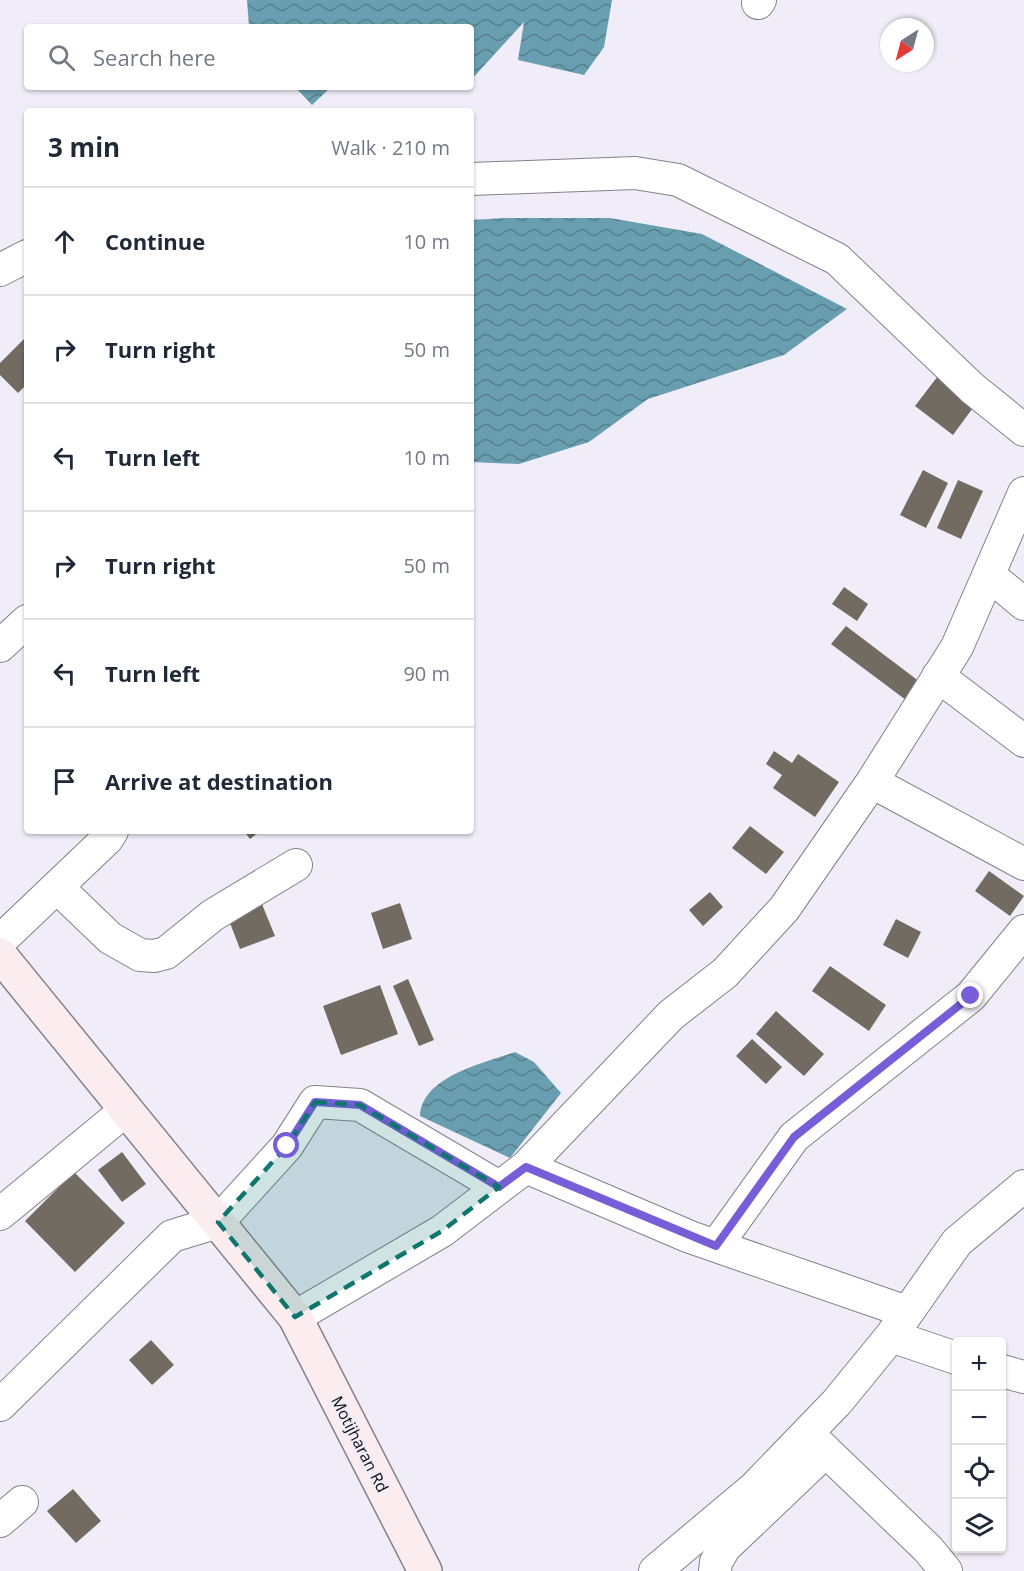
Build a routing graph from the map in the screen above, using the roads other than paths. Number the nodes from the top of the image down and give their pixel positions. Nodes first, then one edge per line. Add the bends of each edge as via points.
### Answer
1 (474, 179) edge
2 (24, 258) edge
3 (0, 270) edge
4 (1024, 430) edge
5 (1024, 493) edge
6 (988, 575) junction
7 (1024, 604) edge
8 (24, 624) edge
9 (0, 646) edge
10 (938, 676) junction
11 (1024, 741) edge
12 (872, 782) junction
13 (109, 834) edge
14 (1024, 864) edge
15 (296, 865) dead end
16 (57, 887) junction
17 (1024, 931) edge
18 (1, 953) edge
19 (126, 1110) junction
20 (526, 1167) junction
21 (1024, 1186) edge
22 (499, 1187) junction
23 (0, 1214) edge
24 (218, 1222) junction
25 (716, 1246) junction
26 (295, 1317) junction
27 (899, 1324) junction
28 (952, 1355) edge
29 (1006, 1372) edge
30 (1024, 1377) edge
31 (0, 1406) edge
32 (817, 1442) junction
33 (425, 1571) edge
34 (655, 1571) edge
35 (715, 1571) edge
36 (946, 1571) edge

1 - 4 street via 635,173 678,180 837,259 972,388
2 - 3 street
5 - 6 street
6 - 7 street
6 - 10 street via 957,647
8 - 9 street
10 - 11 street
10 - 12 street
12 - 14 street
12 - 20 street via 784,909 725,973 671,1016
13 - 16 street
15 - 16 street via 213,915 166,952 154,956 140,955 110,938
16 - 18 street
17 - 25 street via 971,996 794,1137
18 - 19 main road, Motijharan Rd
19 - 23 street
19 - 24 main road, Motijharan Rd
20 - 22 street
20 - 25 street
21 - 27 street via 957,1242
22 - 24 street via 360,1105 315,1102 287,1146
22 - 26 street via 442,1231
24 - 26 main road, Motijharan Rd
24 - 31 street via 171,1236
25 - 27 street
26 - 33 main road, Motijharan Rd
27 - 28 street
27 - 32 street via 837,1402
29 - 30 street
32 - 34 street via 754,1488
32 - 35 street via 725,1547
32 - 36 street

